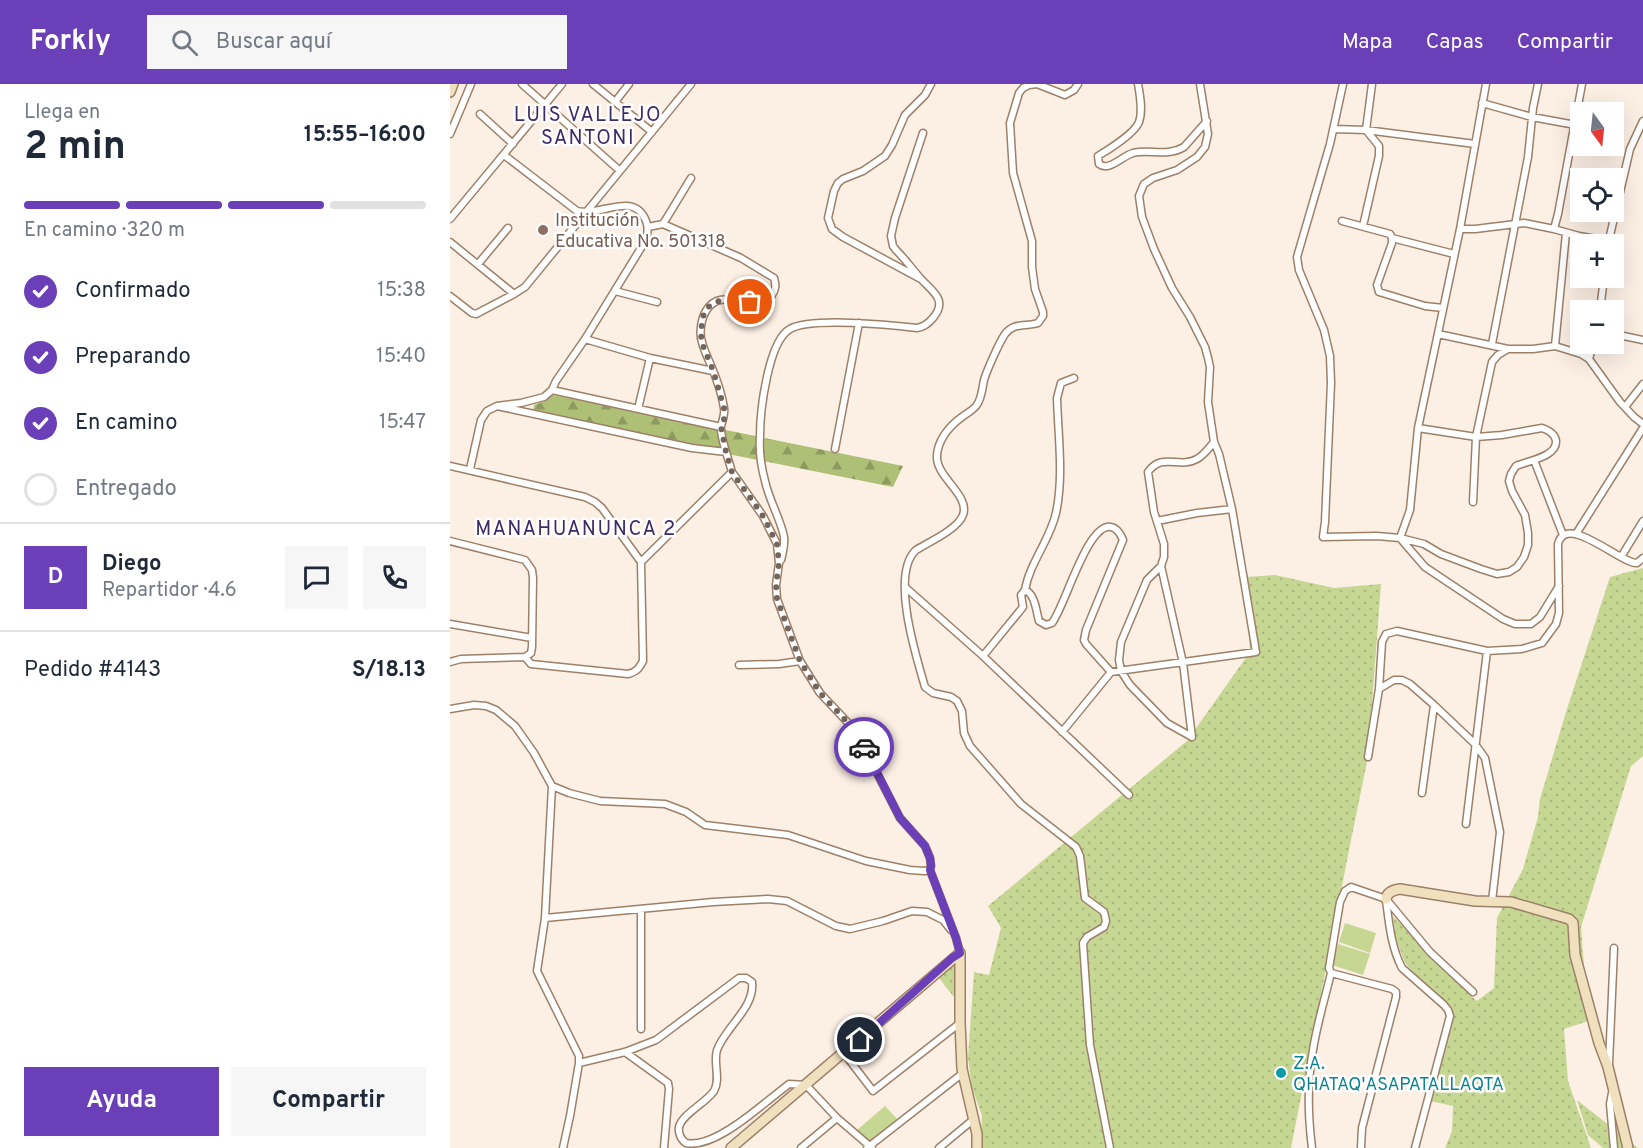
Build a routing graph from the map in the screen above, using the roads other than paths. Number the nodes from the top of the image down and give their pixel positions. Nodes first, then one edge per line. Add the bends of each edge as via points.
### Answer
1 (453, 84) edge
2 (471, 84) edge
3 (522, 84) edge
4 (562, 84) edge
5 (593, 84) edge
6 (629, 84) edge
7 (691, 84) edge
8 (931, 84) edge
9 (1078, 84) edge
10 (1138, 84) edge
11 (1200, 84) edge
12 (1342, 84) edge
13 (1372, 84) edge
14 (1486, 84) edge
15 (1538, 84) edge
16 (1582, 84) edge
17 (450, 92) edge
18 (615, 102) junction
19 (1580, 102) edge
20 (1482, 103) junction
21 (546, 105) junction
22 (480, 114) dead end
23 (1532, 117) junction
24 (1207, 121) junction
25 (1643, 122) edge
26 (1570, 124) edge
27 (1334, 129) junction
28 (1366, 130) junction
29 (652, 132) junction
30 (922, 133) dead end
31 (450, 134) edge
32 (513, 144) junction
33 (1475, 144) junction
34 (504, 154) junction
35 (1571, 156) edge
36 (619, 170) junction
37 (691, 178) dead end
38 (585, 213) junction
39 (450, 219) edge
40 (1342, 220) dead end
41 (1514, 223) junction
42 (663, 224) junction
43 (1363, 226) junction
44 (648, 227) junction
45 (508, 228) dead end
46 (1460, 229) junction
47 (1554, 229) junction
48 (1566, 233) junction
49 (1570, 234) edge
50 (1610, 234) edge
51 (1392, 238) junction
52 (450, 242) edge
53 (1454, 254) junction
54 (478, 264) junction
55 (922, 280) junction
56 (615, 291) junction
57 (514, 294) junction
58 (450, 296) edge
59 (657, 302) dead end
60 (1443, 308) junction
61 (859, 323) junction
62 (1438, 334) junction
63 (1624, 336) edge
64 (585, 339) junction
65 (1643, 340) edge
66 (1492, 344) junction
67 (1555, 346) junction
68 (1508, 348) junction
69 (1590, 354) edge
70 (650, 358) junction
71 (1589, 359) junction
72 (713, 370) junction
73 (1074, 378) dead end
74 (1643, 384) edge
75 (552, 390) junction
76 (497, 406) junction
77 (1625, 407) junction
78 (638, 409) junction
79 (1643, 426) edge
80 (721, 427) junction
81 (1418, 428) junction
82 (1476, 437) junction
83 (1214, 442) junction
84 (835, 449) dead end
85 (726, 452) junction
86 (1534, 459) junction
87 (450, 466) edge
88 (470, 470) junction
89 (732, 472) junction
90 (1473, 502) dead end
91 (1232, 509) junction
92 (1157, 521) junction
93 (1643, 522) edge
94 (1576, 534) junction
95 (1563, 535) junction
96 (1400, 538) junction
97 (450, 542) edge
98 (1621, 557) junction
99 (1643, 558) edge
100 (641, 561) junction
101 (779, 563) junction
102 (1161, 566) junction
103 (1559, 586) junction
104 (905, 587) junction
105 (1024, 590) junction
106 (450, 624) edge
107 (532, 638) junction
108 (1487, 651) junction
109 (983, 656) junction
110 (525, 657) junction
111 (800, 661) junction
112 (450, 662) edge
113 (1183, 663) junction
114 (739, 665) dead end
115 (1121, 671) junction
116 (1111, 672) junction
117 (1379, 689) junction
118 (1434, 705) junction
119 (450, 709) edge
120 (1062, 732) junction
121 (1475, 744) junction
122 (1368, 757) dead end
123 (552, 786) junction
124 (1422, 793) dead end
125 (1129, 795) dead end
126 (1466, 824) dead end
127 (930, 870) junction
128 (1386, 899) junction
129 (1491, 901) junction
130 (641, 909) junction
131 (545, 918) junction
132 (956, 938) junction
133 (1614, 948) dead end
134 (960, 953) junction
135 (1332, 973) junction
136 (1473, 992) dead end
137 (960, 1023) junction
138 (641, 1029) dead end
139 (626, 1052) junction
140 (844, 1053) junction
141 (579, 1063) junction
142 (1608, 1067) junction
143 (963, 1073) junction
144 (806, 1085) junction
145 (1613, 1086) junction
146 (837, 1118) junction
147 (974, 1119) junction
148 (869, 1147) edge
149 (563, 1148) edge
150 (664, 1148) edge
151 (731, 1148) edge
152 (801, 1148) edge
153 (939, 1148) edge
154 (977, 1148) edge
155 (1110, 1148) edge
156 (1312, 1148) edge
157 (1361, 1148) edge
158 (1415, 1148) edge
159 (1614, 1148) edge
160 (1628, 1148) edge

1 - 17 street
2 - 31 street
3 - 21 street
4 - 21 street
5 - 18 street
6 - 18 street
7 - 29 street
8 - 55 street via 905,115 885,156 838,183 828,218 832,229 843,237
9 - 104 street via 1065,95 1037,84 1019,93 1010,123 1013,173 1032,241 1033,278 1043,316 1038,323 1019,325 1004,335 984,379 978,405 951,426 942,439 939,466 962,499 965,510 958,524 911,554
10 - 24 street via 1138,125 1098,156 1101,167 1136,153 1180,150
11 - 24 street
12 - 27 street
13 - 28 street
14 - 20 street
15 - 23 street
16 - 19 street
18 - 29 street
20 - 23 street
20 - 33 street
21 - 32 street
21 - 36 street
22 - 32 street
23 - 26 street
23 - 41 street
24 - 83 street via 1208,134 1197,157 1144,184 1139,196 1154,249 1205,347 1210,367 1208,402
25 - 50 street via 1630,149
27 - 28 street
27 - 96 street via 1297,257 1330,356 1323,537
28 - 33 street
28 - 43 street via 1378,146 1379,156
29 - 36 street
30 - 55 street via 891,236 893,246
32 - 34 street
33 - 46 street
34 - 38 street via 577,211
34 - 39 street
35 - 47 street
36 - 38 street
37 - 42 street
38 - 44 street via 627,205 637,207
38 - 57 street via 525,287
40 - 43 street
41 - 46 street
41 - 47 street
41 - 66 street
42 - 44 street
42 - 72 street via 741,258 774,278 775,292 769,299 760,303 724,299 706,309 701,341
43 - 51 street
44 - 56 street via 646,238
45 - 54 street
46 - 53 street
47 - 48 street
48 - 49 street
48 - 67 street
51 - 53 street
51 - 60 street via 1377,285 1379,292
52 - 54 street
53 - 60 street
54 - 57 street
55 - 61 street via 939,298 939,308 928,324 917,328
56 - 59 street
56 - 64 street
57 - 58 street via 480,314 472,313
60 - 62 street
61 - 84 street
61 - 101 street via 804,324 788,329 770,364 759,437 766,486 783,537
62 - 66 street
62 - 81 street
63 - 65 street
64 - 70 street
64 - 75 street
66 - 68 street
67 - 68 street
67 - 71 street
68 - 82 street via 1492,362
69 - 71 street
70 - 72 street
70 - 78 street
71 - 77 street
72 - 80 street via 724,408
73 - 105 street via 1061,383 1057,398 1059,467 1055,514
74 - 77 street
75 - 76 street via 544,397
75 - 78 street
76 - 85 street
76 - 88 street via 481,420
77 - 79 street
78 - 80 street
79 - 94 street
80 - 85 street
81 - 82 street
81 - 96 street via 1410,510
82 - 86 street via 1548,430 1554,434 1555,447 1548,456
82 - 90 street
83 - 91 street
83 - 92 street via 1196,460 1153,465 1148,472
85 - 89 street
86 - 95 street
86 - 96 street via 1516,466 1509,481 1525,515 1528,544 1524,557 1509,572 1497,574
87 - 88 street
88 - 100 street via 595,502
89 - 100 street
89 - 101 street via 763,516 777,544
91 - 92 street
91 - 113 street via 1256,652
92 - 102 street via 1164,544
93 - 98 street
94 - 95 street
94 - 98 street
95 - 103 street via 1557,543
96 - 103 street via 1425,567 1488,611 1515,624 1536,621
97 - 107 street via 529,565 533,578
98 - 99 street via 1635,564
100 - 110 street via 643,661 635,672 531,664
101 - 111 street via 777,599
102 - 113 street
102 - 115 street via 1147,580 1121,642
103 - 108 street via 1556,624 1542,643 1522,649
104 - 109 street
104 - 155 street via 910,629 925,687 957,701 970,746 1021,804 1076,847 1085,898 1104,912 1104,927 1083,943 1090,1045
105 - 109 street via 1023,607
105 - 116 street via 1032,594 1040,621 1052,623 1096,532 1111,527 1121,534 1123,540 1084,640
106 - 107 street
107 - 110 street via 531,653
108 - 117 street via 1391,631 1382,642
108 - 121 street
109 - 120 street
110 - 112 street
111 - 114 street
111 - 127 street via 820,693 859,738 900,818 925,846
113 - 115 street
113 - 115 street via 1192,737 1167,723 1130,686
115 - 116 street
116 - 120 street
117 - 118 street via 1402,680
117 - 122 street
118 - 121 street
118 - 124 street
119 - 123 street via 474,705 501,713 534,753
120 - 125 street
121 - 126 street
121 - 129 street via 1485,758 1500,832
123 - 127 street via 600,801 665,804 705,825 788,835 866,861
123 - 131 street
127 - 132 street
128 - 129 street via 1391,891 1400,890
128 - 135 street via 1351,887 1345,891 1329,968
128 - 136 street via 1430,952
128 - 158 street via 1391,935 1402,968 1444,1005 1450,1016
129 - 142 street via 1511,902 1573,923 1575,955
130 - 131 street
130 - 132 street via 768,899 787,902 850,929 912,911 927,912 943,920
130 - 138 street
131 - 141 street via 538,975 576,1049
132 - 134 street
133 - 142 street
134 - 137 street
134 - 140 street
135 - 156 street via 1309,1077
135 - 157 street via 1396,992 1362,1128
137 - 140 street via 873,1091
137 - 143 street
139 - 141 street
139 - 144 street via 656,1040 739,978 746,978 752,982 750,1000 716,1052 717,1084 710,1096 682,1120 681,1138 691,1146 713,1143 789,1084
139 - 150 street via 668,1083
140 - 144 street
141 - 149 street
142 - 145 street
143 - 147 street
143 - 148 street
144 - 146 street
144 - 151 street
145 - 159 street via 1610,1104
145 - 160 street
146 - 148 street
146 - 152 street
147 - 153 street
147 - 154 street

